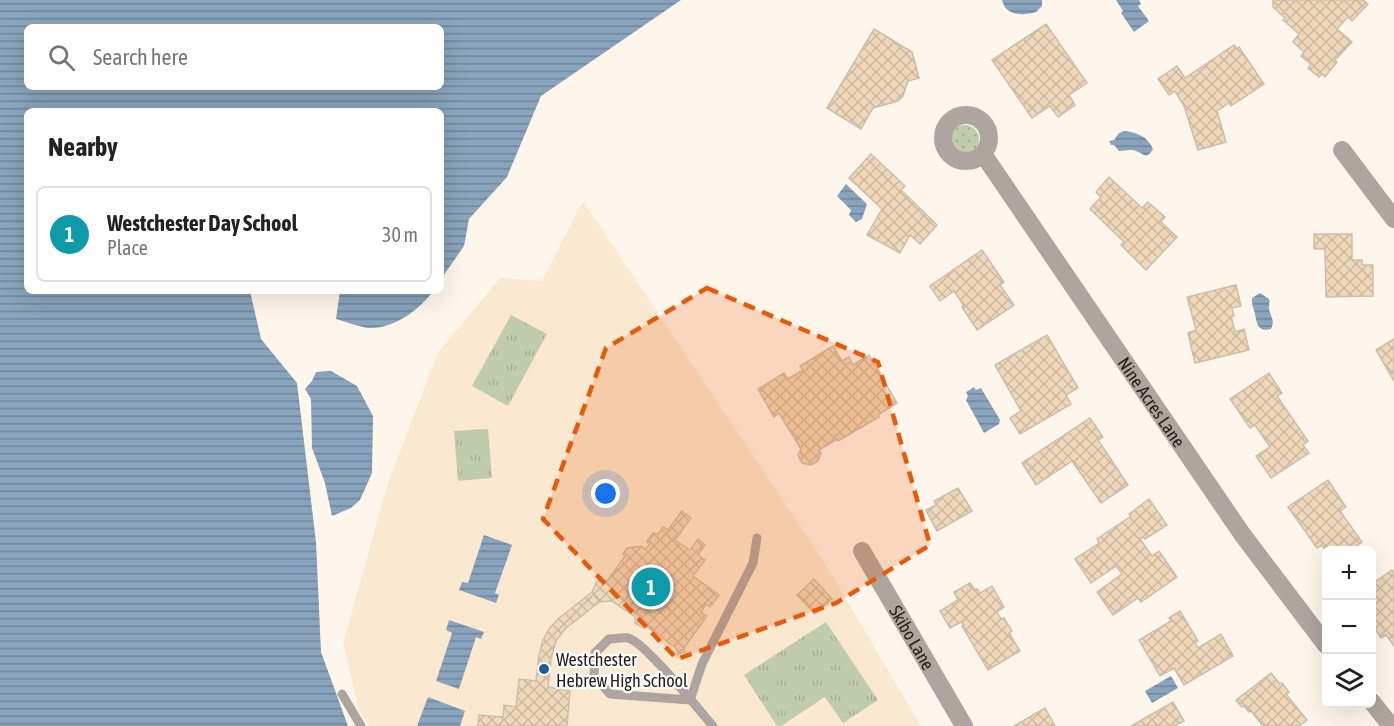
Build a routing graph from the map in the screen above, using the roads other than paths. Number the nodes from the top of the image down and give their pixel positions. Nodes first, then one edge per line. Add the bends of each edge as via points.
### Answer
1 (1342, 150) dead end
2 (983, 154) dead end
3 (1394, 219) edge
4 (757, 538) dead end
5 (862, 551) dead end
6 (1322, 640) edge
7 (342, 694) dead end
8 (690, 700) junction
9 (1376, 708) edge
10 (361, 726) edge
11 (713, 726) edge
12 (964, 726) edge
13 (1391, 726) edge

1 - 3 street
2 - 6 street, Nine Acres Lane via 1242,534
4 - 8 lane via 753,564 702,664
5 - 12 street, Skibo Lane
7 - 10 lane
8 - 8 lane via 610,694 594,676 595,654 609,639 629,638 643,647
8 - 11 lane
9 - 13 street

